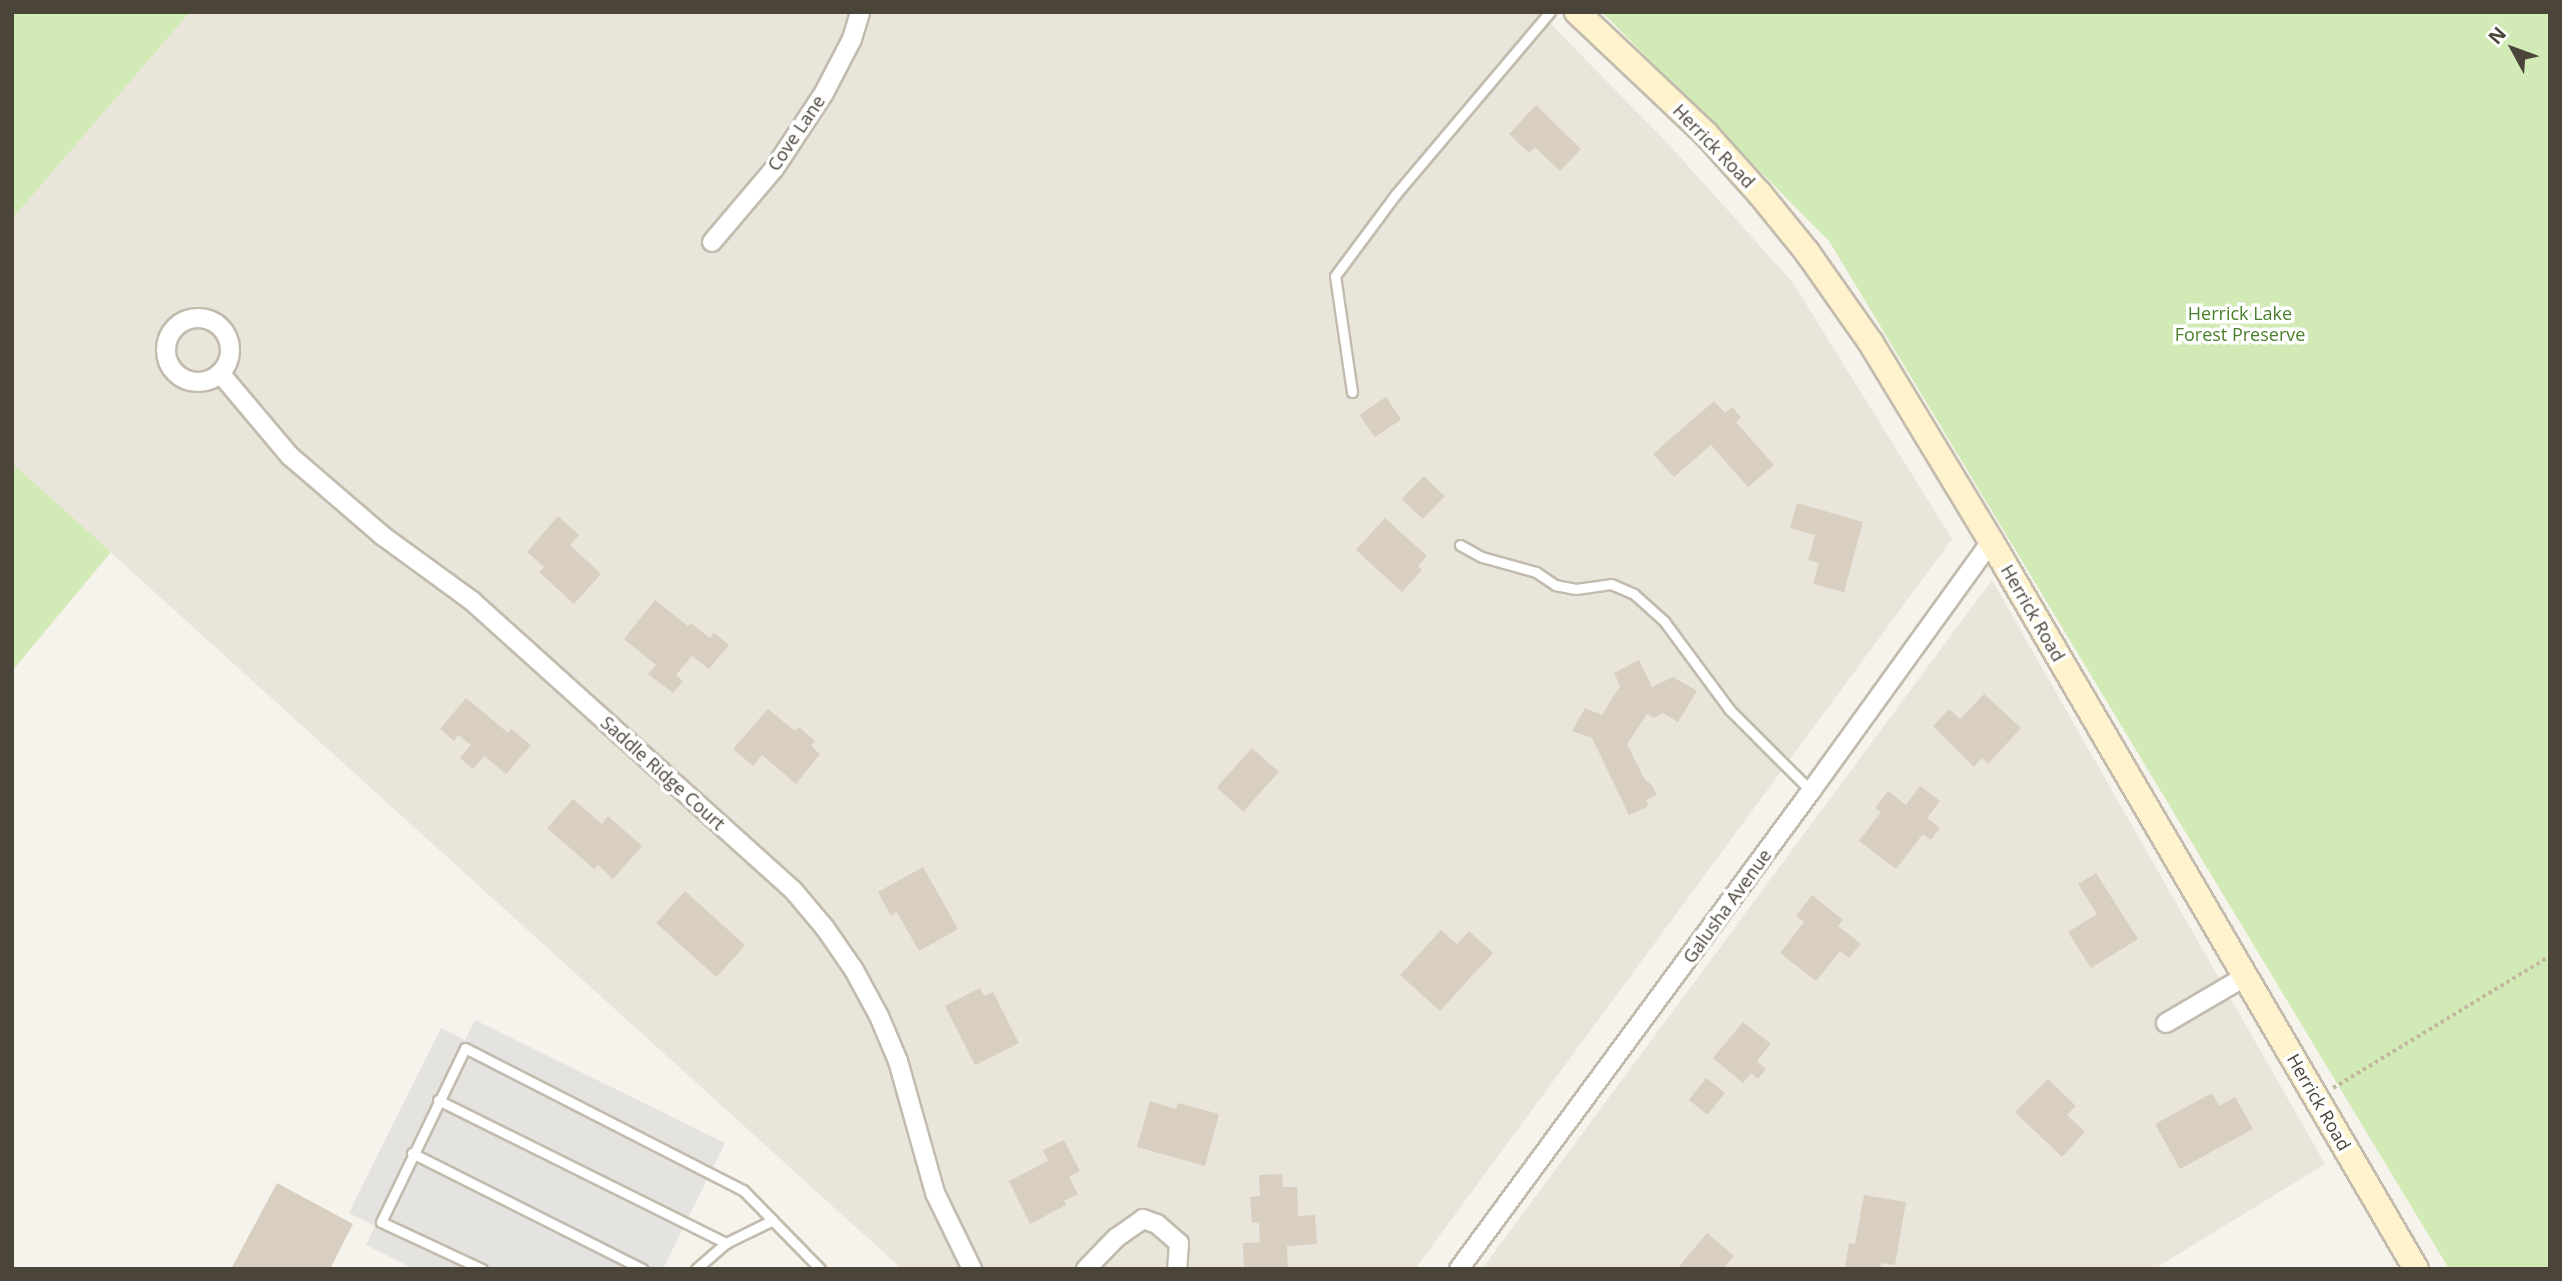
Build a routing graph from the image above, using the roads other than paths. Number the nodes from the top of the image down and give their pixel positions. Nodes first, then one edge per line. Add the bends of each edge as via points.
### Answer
1 (860, 12) edge
2 (1550, 12) edge
3 (1577, 12) edge
4 (712, 242) dead end
5 (220, 373) dead end
6 (1352, 392) dead end
7 (1991, 541) junction
8 (1460, 545) dead end
9 (1811, 791) junction
10 (2246, 976) junction
11 (2166, 1023) dead end
12 (438, 1100) junction
13 (412, 1153) junction
14 (773, 1220) junction
15 (726, 1243) junction
16 (482, 1269) edge
17 (643, 1269) edge
18 (696, 1269) edge
19 (820, 1269) edge
20 (972, 1269) edge
21 (1086, 1269) edge
22 (1177, 1269) edge
23 (1459, 1269) edge
24 (2416, 1269) edge

1 - 4 street, Cove Lane via 852,39 824,93 774,169
2 - 6 lane via 1396,194 1335,276
3 - 7 street, Herrick Road via 1706,134 1807,252 1871,343
5 - 20 street, Saddle Ridge Court via 290,456 341,502 472,601 793,890 817,918 879,1016 898,1061 935,1193
7 - 9 street, Galusha Avenue
7 - 10 street, Herrick Road
8 - 9 lane via 1482,557 1536,572 1555,585 1576,589 1611,584 1634,594 1664,621 1729,709
9 - 23 street, Galusha Avenue
10 - 11 street
10 - 24 street, Herrick Road
12 - 13 lane
12 - 14 lane via 465,1048 743,1190
12 - 15 lane
13 - 16 lane via 381,1222
13 - 17 lane
14 - 15 lane
14 - 19 lane
15 - 18 lane
21 - 22 street via 1116,1238 1143,1219 1157,1224 1179,1243

